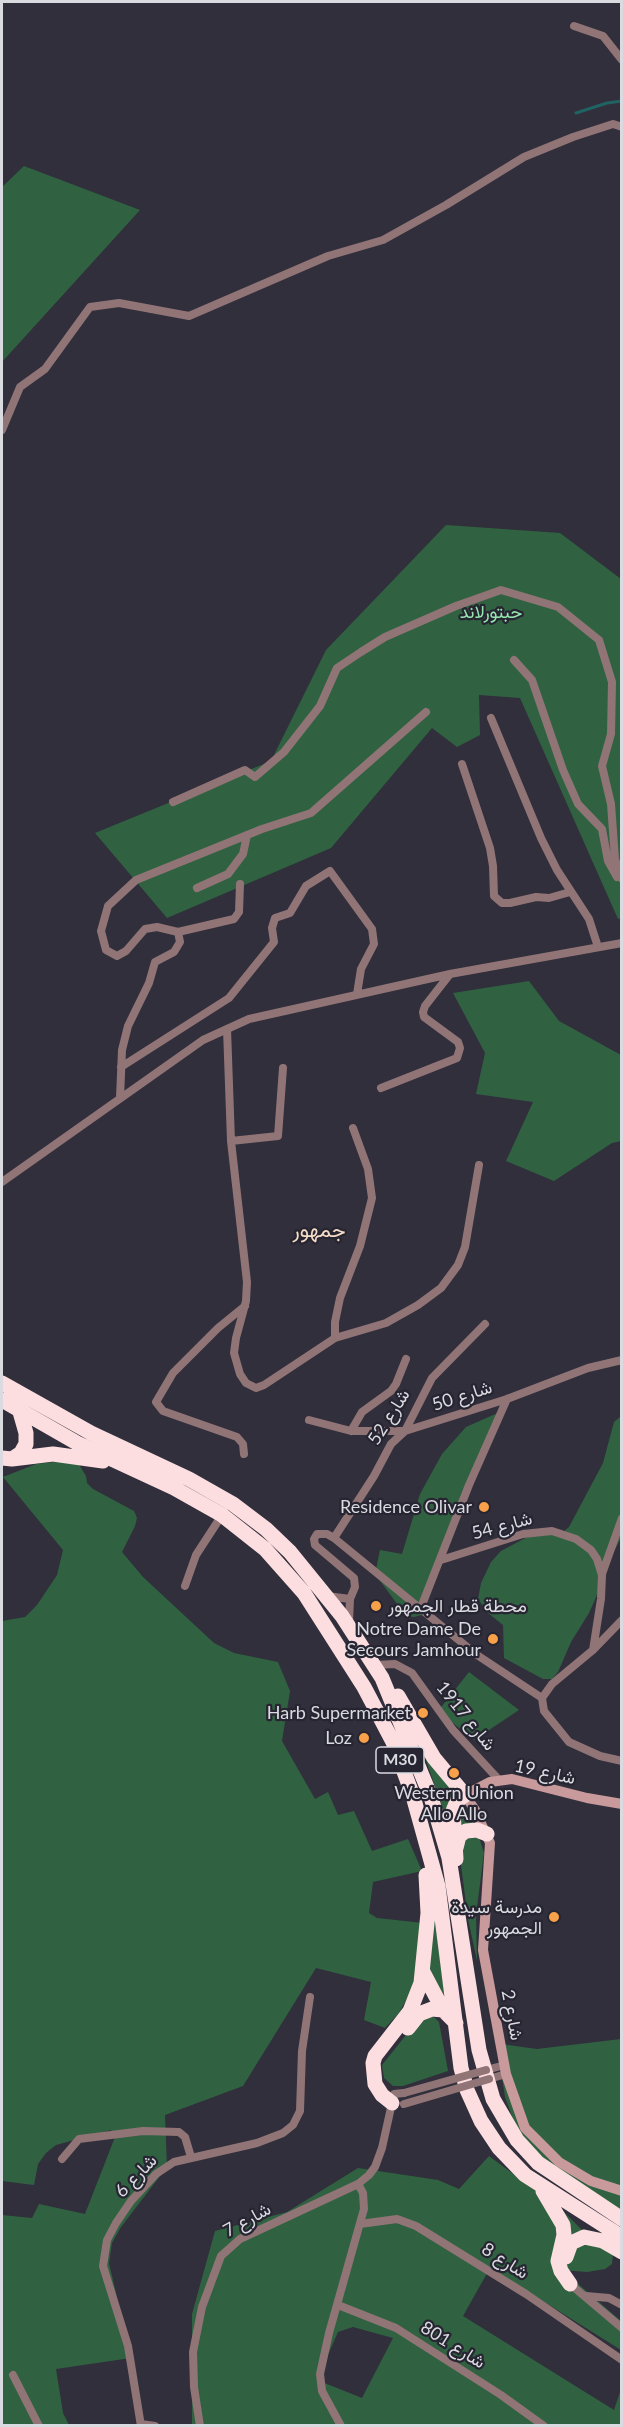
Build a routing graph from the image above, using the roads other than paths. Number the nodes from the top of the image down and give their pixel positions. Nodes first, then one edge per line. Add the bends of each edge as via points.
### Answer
1 (574, 26) dead end
2 (621, 60) edge
3 (621, 127) edge
4 (2, 430) edge
5 (514, 660) dead end
6 (426, 712) dead end
7 (491, 718) dead end
8 (462, 764) dead end
9 (173, 802) dead end
10 (247, 835) junction
11 (621, 879) edge
12 (240, 884) dead end
13 (621, 885) edge
14 (197, 888) dead end
15 (570, 892) junction
16 (178, 932) junction
17 (621, 943) edge
18 (598, 946) junction
19 (450, 974) junction
20 (357, 994) junction
21 (227, 1029) junction
22 (121, 1067) junction
23 (283, 1068) dead end
24 (381, 1088) dead end
25 (120, 1098) junction
26 (353, 1128) dead end
27 (231, 1141) junction
28 (479, 1165) dead end
29 (2, 1182) edge
30 (245, 1306) junction
31 (485, 1324) dead end
32 (335, 1338) junction
33 (406, 1359) dead end
34 (621, 1360) edge
35 (2, 1383) edge
36 (507, 1399) junction
37 (2, 1400) edge
38 (20, 1412) junction
39 (309, 1420) dead end
40 (351, 1431) junction
41 (405, 1431) junction
42 (244, 1454) dead end
43 (7, 1458) edge
44 (116, 1460) junction
45 (222, 1515) junction
46 (621, 1518) edge
47 (334, 1538) junction
48 (441, 1560) junction
49 (602, 1575) junction
50 (185, 1586) dead end
51 (326, 1596) junction
52 (350, 1599) junction
53 (420, 1610) junction
54 (621, 1620) edge
55 (349, 1627) junction
56 (593, 1650) junction
57 (378, 1671) junction
58 (542, 1698) junction
59 (621, 1761) edge
60 (500, 1780) junction
61 (465, 1795) junction
62 (413, 1796) junction
63 (621, 1804) edge
64 (487, 1834) junction
65 (456, 1851) junction
66 (459, 1913) junction
67 (423, 1972) junction
68 (310, 1997) dead end
69 (443, 2010) junction
70 (456, 2023) junction
71 (506, 2070) junction
72 (399, 2098) junction
73 (191, 2157) junction
74 (62, 2159) dead end
75 (358, 2184) junction
76 (540, 2186) junction
77 (621, 2191) edge
78 (621, 2219) edge
79 (360, 2224) junction
80 (621, 2237) edge
81 (621, 2252) edge
82 (570, 2284) junction
83 (585, 2296) junction
84 (338, 2305) junction
85 (621, 2305) edge
86 (621, 2328) edge
87 (621, 2360) edge
88 (13, 2375) dead end
89 (141, 2425) edge
90 (39, 2426) edge
91 (155, 2426) edge
92 (200, 2426) edge
93 (340, 2426) edge
94 (544, 2426) edge

1 - 2 street via 603,36
3 - 4 street via 613,124 524,158 383,240 328,256 189,316 119,303 90,308 45,369 20,387
5 - 13 street via 532,680 574,796 602,829 608,861
6 - 10 street via 311,813
7 - 15 street via 541,838
8 - 15 street via 490,848 494,896 502,903 510,903
9 - 11 street via 245,770 255,777 284,752 320,706 337,668 361,652 385,637 501,590 558,607 599,640 612,682 611,734 602,766
10 - 14 street via 243,854 228,874
10 - 16 street via 136,880 108,906 101,931 106,950 117,956 146,929 157,927
12 - 16 street via 239,912 234,919
15 - 18 street via 589,919
16 - 22 street via 180,942 174,952 156,962 128,1026
17 - 18 street
18 - 19 street
19 - 20 street
19 - 24 street via 423,1012 424,1017 458,1042 457,1058
20 - 21 street via 249,1019
20 - 22 street via 361,969 374,944 372,929 330,871 306,886 290,913 275,918 274,942 229,998
21 - 25 street via 202,1040
21 - 27 street
22 - 25 street
23 - 27 street via 278,1136
25 - 29 street
26 - 32 street via 368,1169 372,1198 360,1246 340,1298
27 - 30 street via 246,1265
28 - 32 street via 465,1247 450,1278 418,1305 386,1323
30 - 32 street via 234,1353 242,1379 256,1388
30 - 42 street via 173,1373 156,1402 163,1411 237,1437
31 - 41 street, شارع 52 via 432,1378
33 - 40 street via 391,1391 362,1412
34 - 36 street, شارع 50 via 588,1368
35 - 51 highway, M30 via 233,1504 290,1552
36 - 41 street, شارع 50
36 - 48 street
37 - 38 highway, M30
38 - 43 highway via 26,1444 23,1450
38 - 44 highway, M30
39 - 40 street, شارع 50
40 - 41 street, شارع 50
41 - 47 street, شارع 52 via 391,1444
43 - 44 highway via 53,1454
44 - 45 highway, M30
45 - 50 street via 196,1555
45 - 62 highway, M30 via 265,1549 304,1593 364,1687 393,1742
46 - 49 street
47 - 52 street via 317,1534 314,1541 352,1575 356,1587
47 - 53 street
48 - 49 street, شارع 54 via 516,1536 552,1531 576,1539 591,1550
48 - 53 street
49 - 56 street, شارع 54
51 - 52 street
51 - 55 highway, M30
52 - 55 street
53 - 58 street via 477,1655
54 - 56 street
55 - 57 highway, M30
56 - 58 street via 552,1684
57 - 60 street, شارع 1917 via 395,1664 412,1673 453,1730
57 - 61 highway via 408,1711 434,1758
57 - 66 highway, M30 via 431,1797 449,1858
58 - 59 street via 544,1711 569,1742
60 - 61 street, شارع 19
60 - 63 street, شارع 19 via 531,1782
61 - 64 street, شارع 2
61 - 65 highway via 453,1811
62 - 67 highway via 413,1819 429,1894
62 - 70 highway, M30 via 438,1886
64 - 65 highway via 466,1831 459,1836
64 - 71 street, شارع 2 via 490,1851 483,1950
65 - 66 highway
66 - 78 highway, M30 via 479,2050 500,2114 516,2140 538,2163
67 - 69 highway
67 - 72 highway via 410,2011 373,2063 375,2084 382,2095
68 - 73 street, شارع 6 via 302,2051 302,2099 293,2125 257,2143
69 - 70 highway
69 - 72 highway via 419,2014 383,2058 381,2080
70 - 76 highway, M30 via 461,2068 481,2121 510,2160
71 - 72 street, bridge
71 - 77 street, شارع 2 via 525,2128 542,2147 574,2172
72 - 75 street, شارع 7 via 375,2167
73 - 74 street via 179,2132 142,2131 79,2139
73 - 89 street, شارع 6 via 174,2162 147,2183 116,2223 104,2254 104,2272 128,2346
75 - 79 street via 364,2201
75 - 92 street, شارع 7 via 240,2239 221,2256 202,2307 193,2352
76 - 80 highway, M30
76 - 82 highway via 563,2224 558,2260
79 - 84 street
79 - 87 street, شارع 8 via 397,2219 416,2226 526,2294
81 - 82 highway via 596,2238 574,2241 566,2252
82 - 83 street
83 - 85 street via 609,2298
83 - 86 street
84 - 93 street via 320,2374 322,2391
84 - 94 street, شارع 801 via 396,2328
88 - 90 street
89 - 91 street

